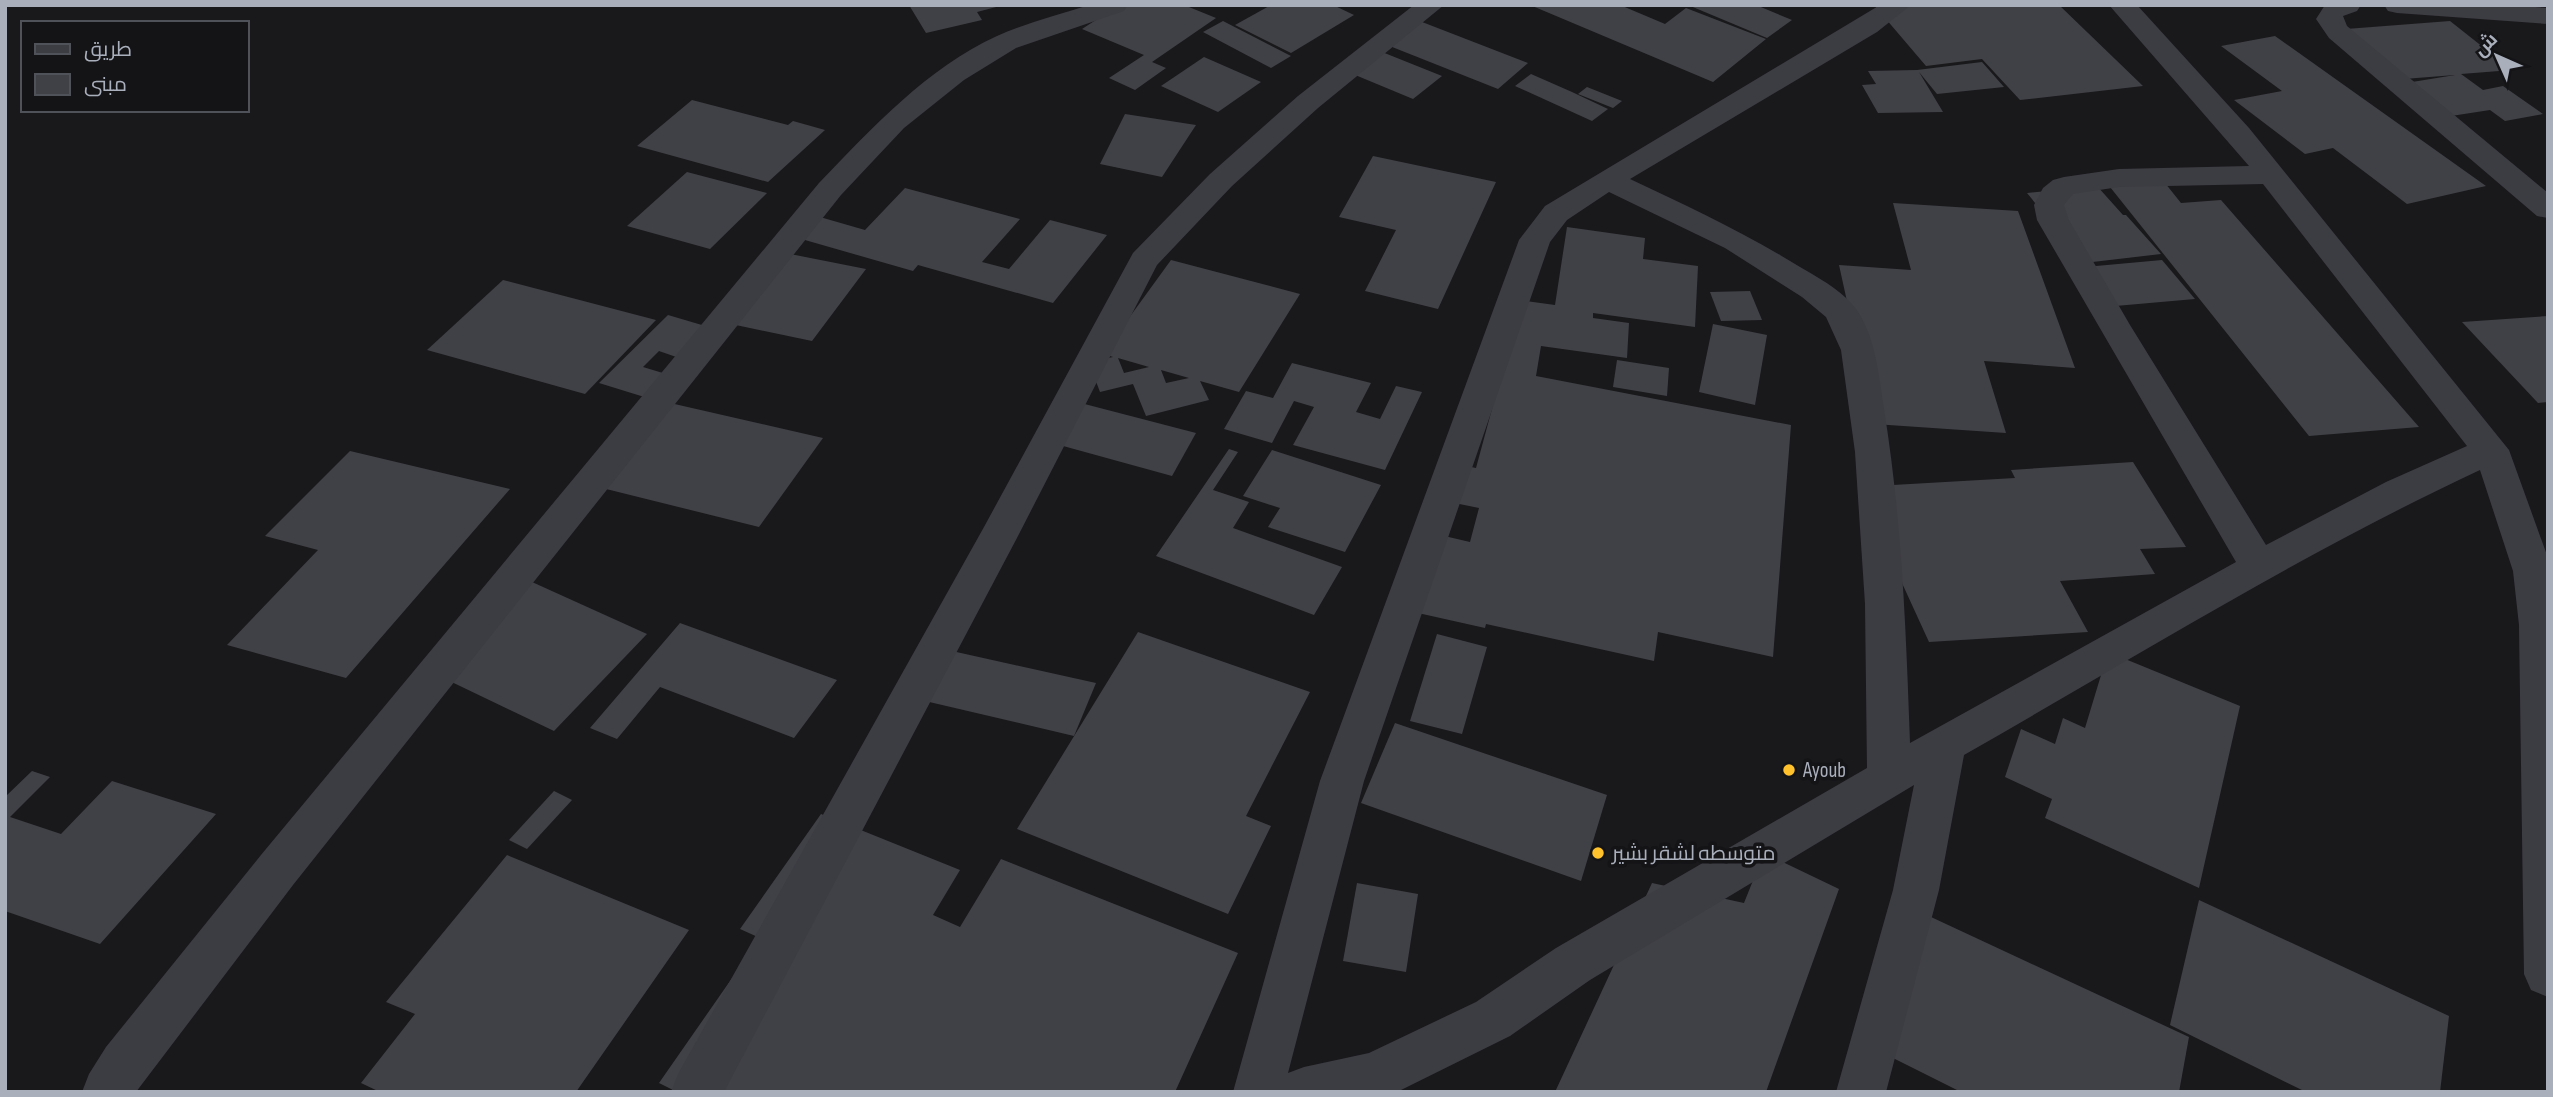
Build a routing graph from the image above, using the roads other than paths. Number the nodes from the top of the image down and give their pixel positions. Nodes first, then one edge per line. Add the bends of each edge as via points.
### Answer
1 (1115, 5) edge
2 (1431, 5) edge
3 (1898, 5) edge
4 (2122, 5) edge
5 (2348, 5) edge
6 (2397, 5) edge
7 (2548, 16) edge
8 (2272, 175) junction
9 (1607, 180) junction
10 (2548, 209) edge
11 (2491, 450) junction
12 (2259, 567) junction
13 (1944, 745) junction
14 (1889, 777) junction
15 (2548, 974) edge
16 (107, 1092) edge
17 (696, 1092) edge
18 (1258, 1092) edge
19 (1304, 1092) edge
20 (1861, 1092) edge

1 - 16 street via 1006,42 954,74 894,121 830,189 277,870
2 - 17 street via 1308,102 1143,260 1000,534
3 - 9 street
4 - 8 street
5 - 10 street via 2330,12 2337,32
6 - 7 street
8 - 11 street
8 - 12 street via 2119,178 2064,186 2049,205 2053,220 2113,324
9 - 14 street via 1736,242 1840,311 1858,350 1873,452 1885,604
9 - 18 street via 1556,213 1535,240 1524,267 1342,781
11 - 12 street via 2399,492
11 - 15 street via 2533,570 2539,625
12 - 13 street
13 - 14 street
13 - 20 street via 1916,890
14 - 19 street via 1573,964 1493,1019 1373,1077

